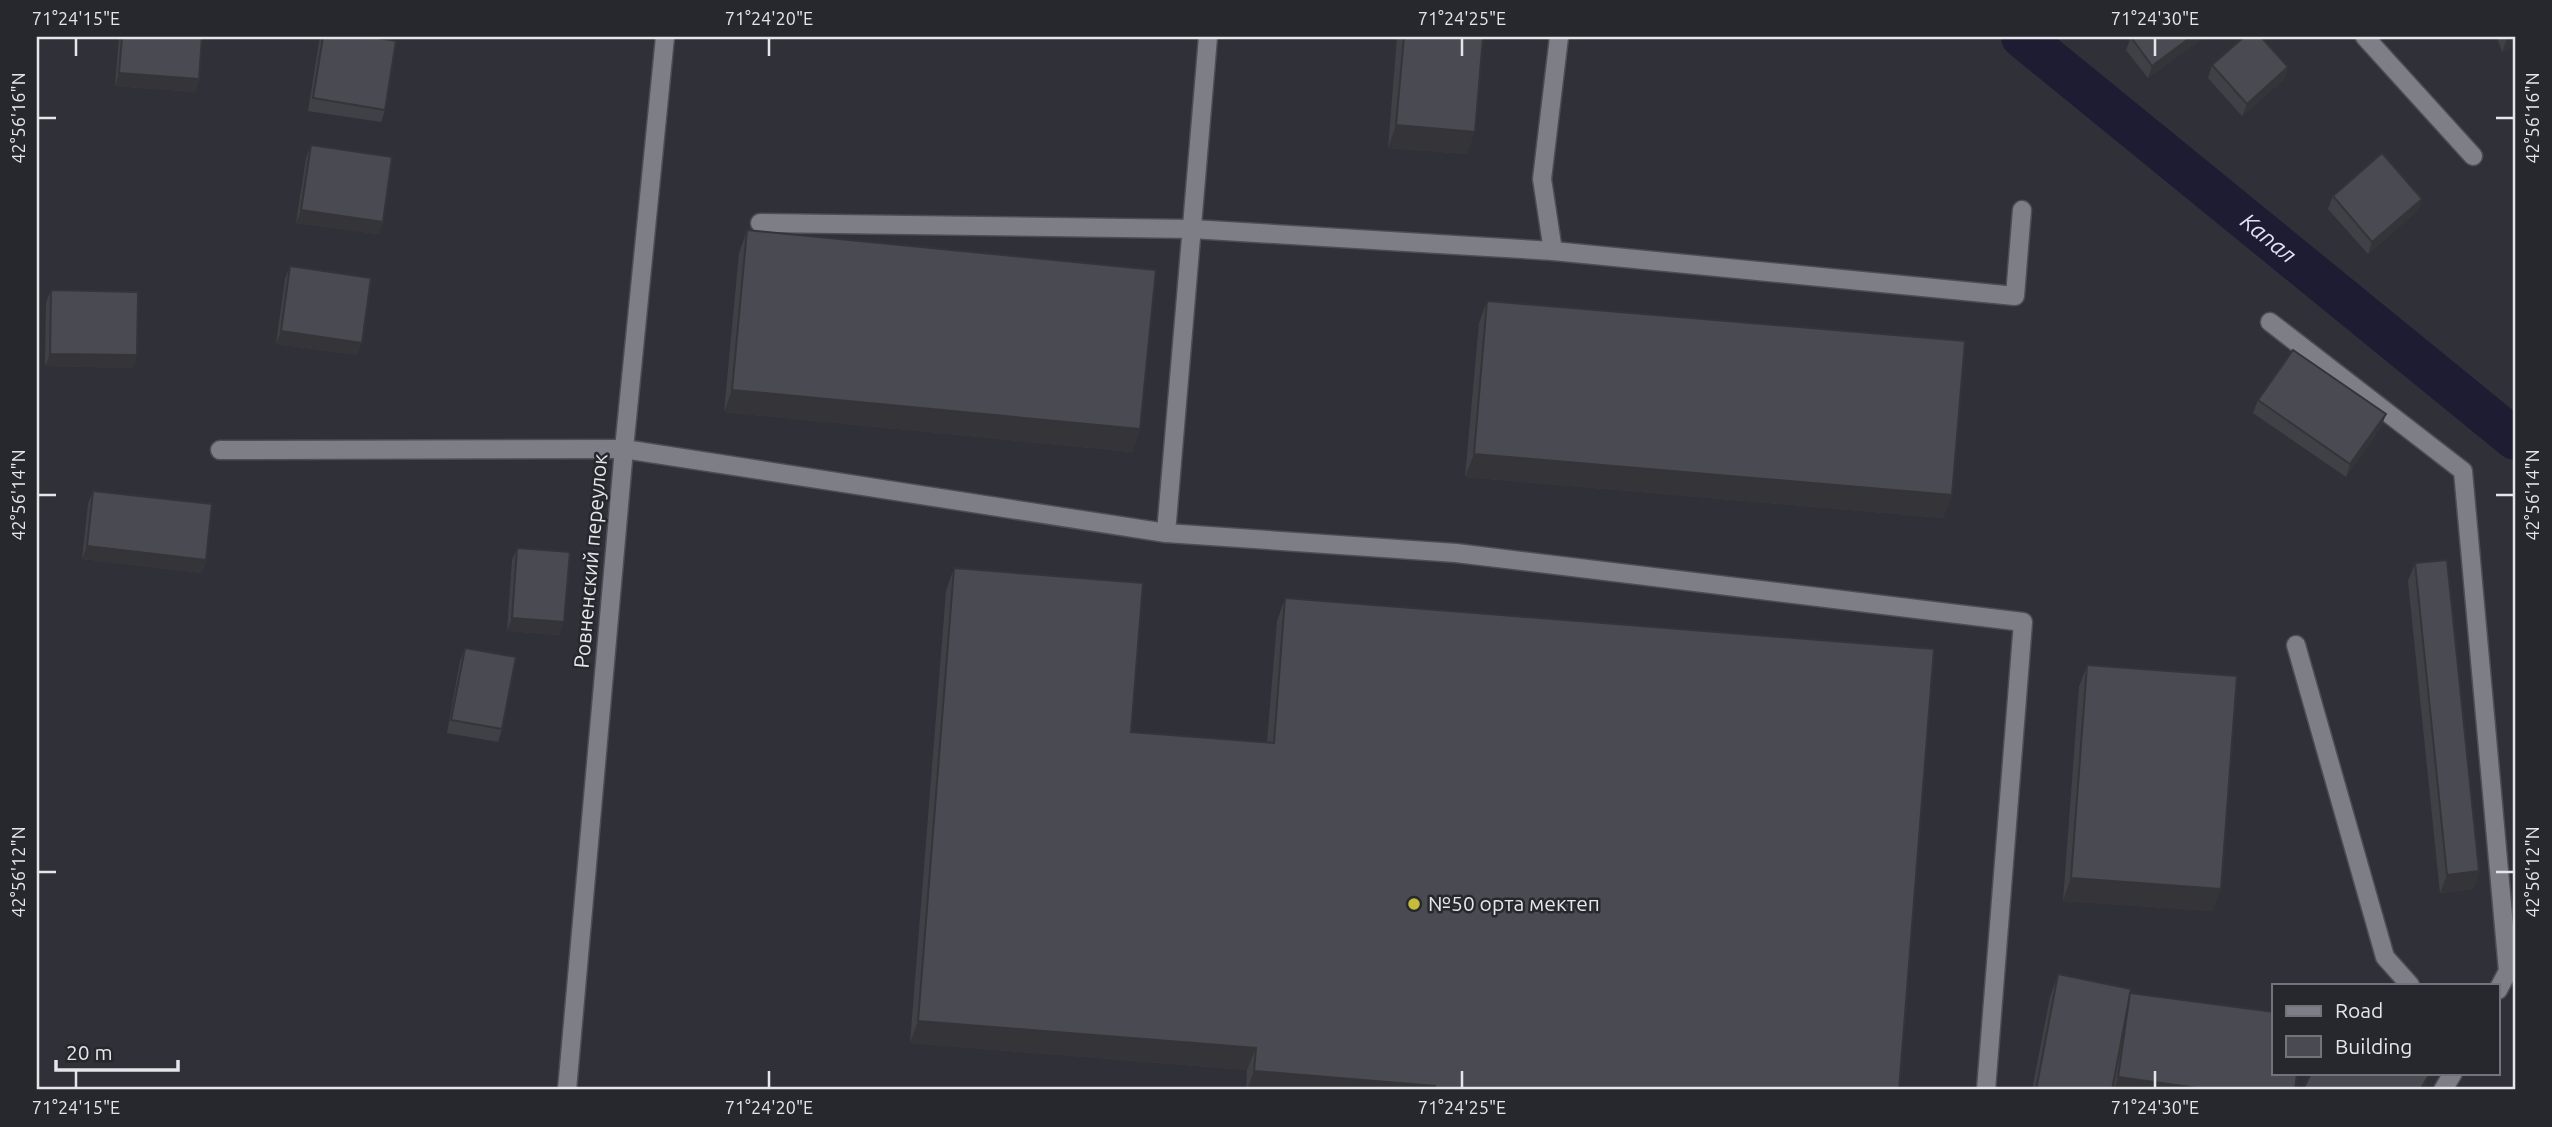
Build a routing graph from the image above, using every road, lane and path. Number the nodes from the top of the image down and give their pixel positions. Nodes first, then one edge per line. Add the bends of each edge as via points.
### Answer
1 (665, 37) edge
2 (1208, 37) edge
3 (1559, 37) edge
4 (2365, 37) edge
5 (2473, 156) dead end
6 (2022, 210) dead end
7 (760, 223) dead end
8 (1192, 229) junction
9 (1553, 251) junction
10 (2270, 322) dead end
11 (624, 449) junction
12 (220, 450) dead end
13 (1166, 533) junction
14 (2296, 645) dead end
15 (2409, 984) edge
16 (2500, 986) edge
17 (2452, 1074) edge
18 (567, 1090) edge
19 (1986, 1090) edge
20 (2443, 1090) edge

1 - 11 street, Ровненский переулок
2 - 8 street
3 - 9 street via 1542,179
4 - 5 street
6 - 9 street via 2015,296
7 - 8 street
8 - 9 street
8 - 13 street
10 - 16 street via 2463,471 2508,971
11 - 12 street
11 - 13 street
11 - 18 street, Ровненский переулок
13 - 19 street via 1456,553 2023,622
14 - 15 street via 2385,957
17 - 20 street

